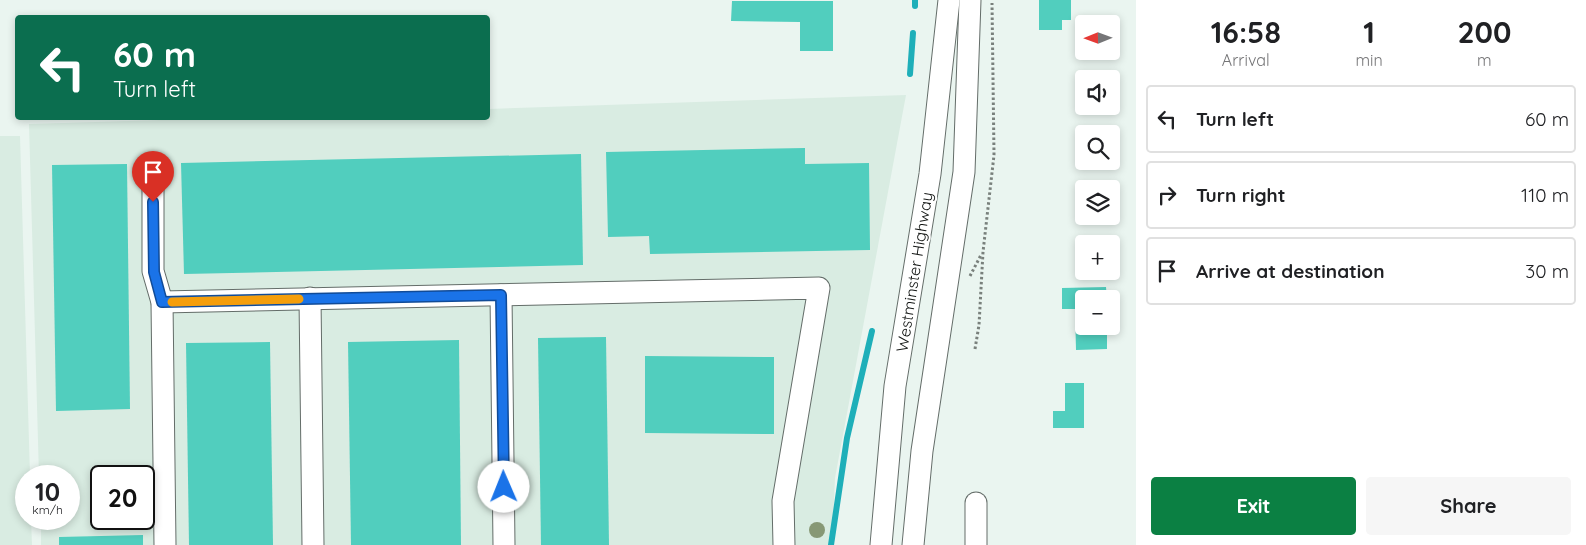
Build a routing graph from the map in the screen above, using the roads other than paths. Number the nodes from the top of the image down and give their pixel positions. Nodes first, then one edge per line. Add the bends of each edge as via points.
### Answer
1 (948, 0) edge
2 (970, 0) edge
3 (153, 167) dead end
4 (501, 295) junction
5 (310, 298) junction
6 (162, 302) junction
7 (976, 503) dead end
8 (165, 545) edge
9 (313, 545) edge
10 (504, 545) edge
11 (784, 545) edge
12 (881, 545) edge
13 (913, 545) edge
14 (976, 545) edge

1 - 12 street, Westminster Highway via 930,174 895,386
2 - 13 street via 964,172 922,451
3 - 6 street via 154,272
4 - 5 street
4 - 10 street
4 - 11 street via 819,288 783,501
5 - 6 street
5 - 9 street
6 - 8 street
7 - 14 street

